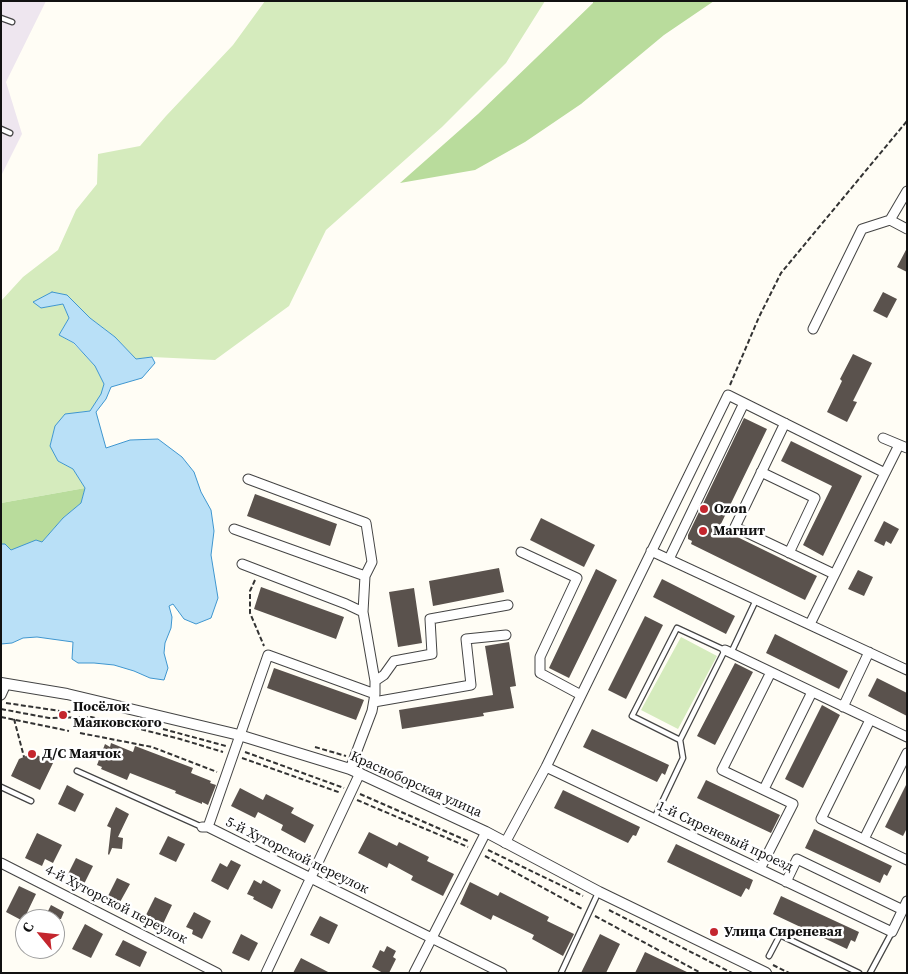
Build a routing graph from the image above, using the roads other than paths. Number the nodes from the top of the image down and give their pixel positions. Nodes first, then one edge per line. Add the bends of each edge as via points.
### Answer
1 (1, 18) edge
2 (12, 22) dead end
3 (1, 130) edge
4 (10, 133) dead end
5 (907, 191) edge
6 (890, 220) junction
7 (907, 229) edge
8 (814, 329) dead end
9 (744, 403) junction
10 (785, 423) junction
11 (883, 438) dead end
12 (903, 446) edge
13 (761, 472) junction
14 (885, 473) junction
15 (248, 479) dead end
16 (234, 529) dead end
17 (651, 551) junction
18 (521, 552) dead end
19 (789, 553) junction
20 (669, 559) junction
21 (242, 564) dead end
22 (834, 574) junction
23 (365, 576) junction
24 (756, 599) junction
25 (508, 605) dead end
26 (363, 612) junction
27 (810, 624) junction
28 (506, 635) dead end
29 (725, 650) junction
30 (869, 652) junction
31 (907, 670) edge
32 (771, 672) junction
33 (375, 681) junction
34 (4, 683) edge
35 (812, 692) junction
36 (1, 695) edge
37 (581, 695) junction
38 (375, 698) junction
39 (843, 706) junction
40 (870, 720) junction
41 (240, 735) junction
42 (907, 737) edge
43 (680, 740) junction
44 (907, 753) edge
45 (546, 767) junction
46 (77, 771) dead end
47 (355, 771) junction
48 (1, 787) edge
49 (764, 789) junction
50 (31, 801) dead end
51 (654, 819) junction
52 (205, 827) junction
53 (486, 832) junction
54 (864, 839) junction
55 (505, 843) junction
56 (907, 860) edge
57 (1, 863) edge
58 (760, 869) junction
59 (312, 878) junction
60 (786, 882) junction
61 (599, 892) junction
62 (905, 906) edge
63 (892, 932) junction
64 (432, 937) junction
65 (768, 956) dead end
66 (216, 972) edge
67 (266, 973) edge
68 (414, 973) edge
69 (502, 973) edge
70 (561, 973) edge
71 (766, 973) edge
72 (859, 973) edge
73 (870, 973) edge

1 - 2 lane
3 - 4 lane
5 - 6 street
6 - 7 street
6 - 8 street via 862,229
9 - 10 street
9 - 17 street via 728,395
9 - 20 street
10 - 13 street
10 - 14 street
11 - 12 street
12 - 14 street
13 - 19 street via 735,527
13 - 19 street via 815,498
14 - 22 street
15 - 23 street via 366,523 372,562
16 - 23 street
17 - 20 street
17 - 37 street
18 - 37 street via 577,578 540,657 540,673
19 - 22 street
20 - 24 street
21 - 26 street
22 - 27 street
23 - 26 street
24 - 27 street
24 - 29 lane via 731,653
25 - 33 street via 430,619 432,654 394,661 384,676
26 - 33 street
27 - 30 street
28 - 38 street via 466,639 471,684
29 - 32 street
29 - 43 lane
29 - 43 lane via 677,628 632,716
30 - 31 street
30 - 39 street
32 - 35 street
32 - 49 street via 722,770
33 - 38 street
34 - 36 street
34 - 41 street, Красноборская улица via 67,694
35 - 39 street
35 - 49 street
37 - 45 street
38 - 41 street via 268,655
38 - 47 street
39 - 40 street
40 - 42 street
40 - 54 street via 821,819
41 - 47 street, Красноборская улица
41 - 52 street
43 - 51 lane via 683,758
44 - 54 street
45 - 51 street, 1-й Сиреневый проезд
45 - 55 street
46 - 52 lane, 5-й Хуторской переулок
47 - 53 street, Красноборская улица
47 - 59 street via 350,793
48 - 50 lane
49 - 58 street via 793,804
51 - 58 street, 1-й Сиреневый проезд
52 - 59 street, 5-й Хуторской переулок
53 - 55 street, Красноборская улица
53 - 64 street
54 - 56 street
55 - 61 street, Красноборская улица
57 - 66 street, 4-й Хуторской переулок
58 - 60 street, 1-й Сиреневый проезд
59 - 64 street, 5-й Хуторской переулок
59 - 67 street
60 - 62 street via 797,860
60 - 63 street, 1-й Сиреневый проезд
61 - 70 lane
61 - 71 street, Красноборская улица
62 - 63 street
63 - 73 lane
64 - 68 street
64 - 69 street, 5-й Хуторской переулок
65 - 72 lane via 780,936

